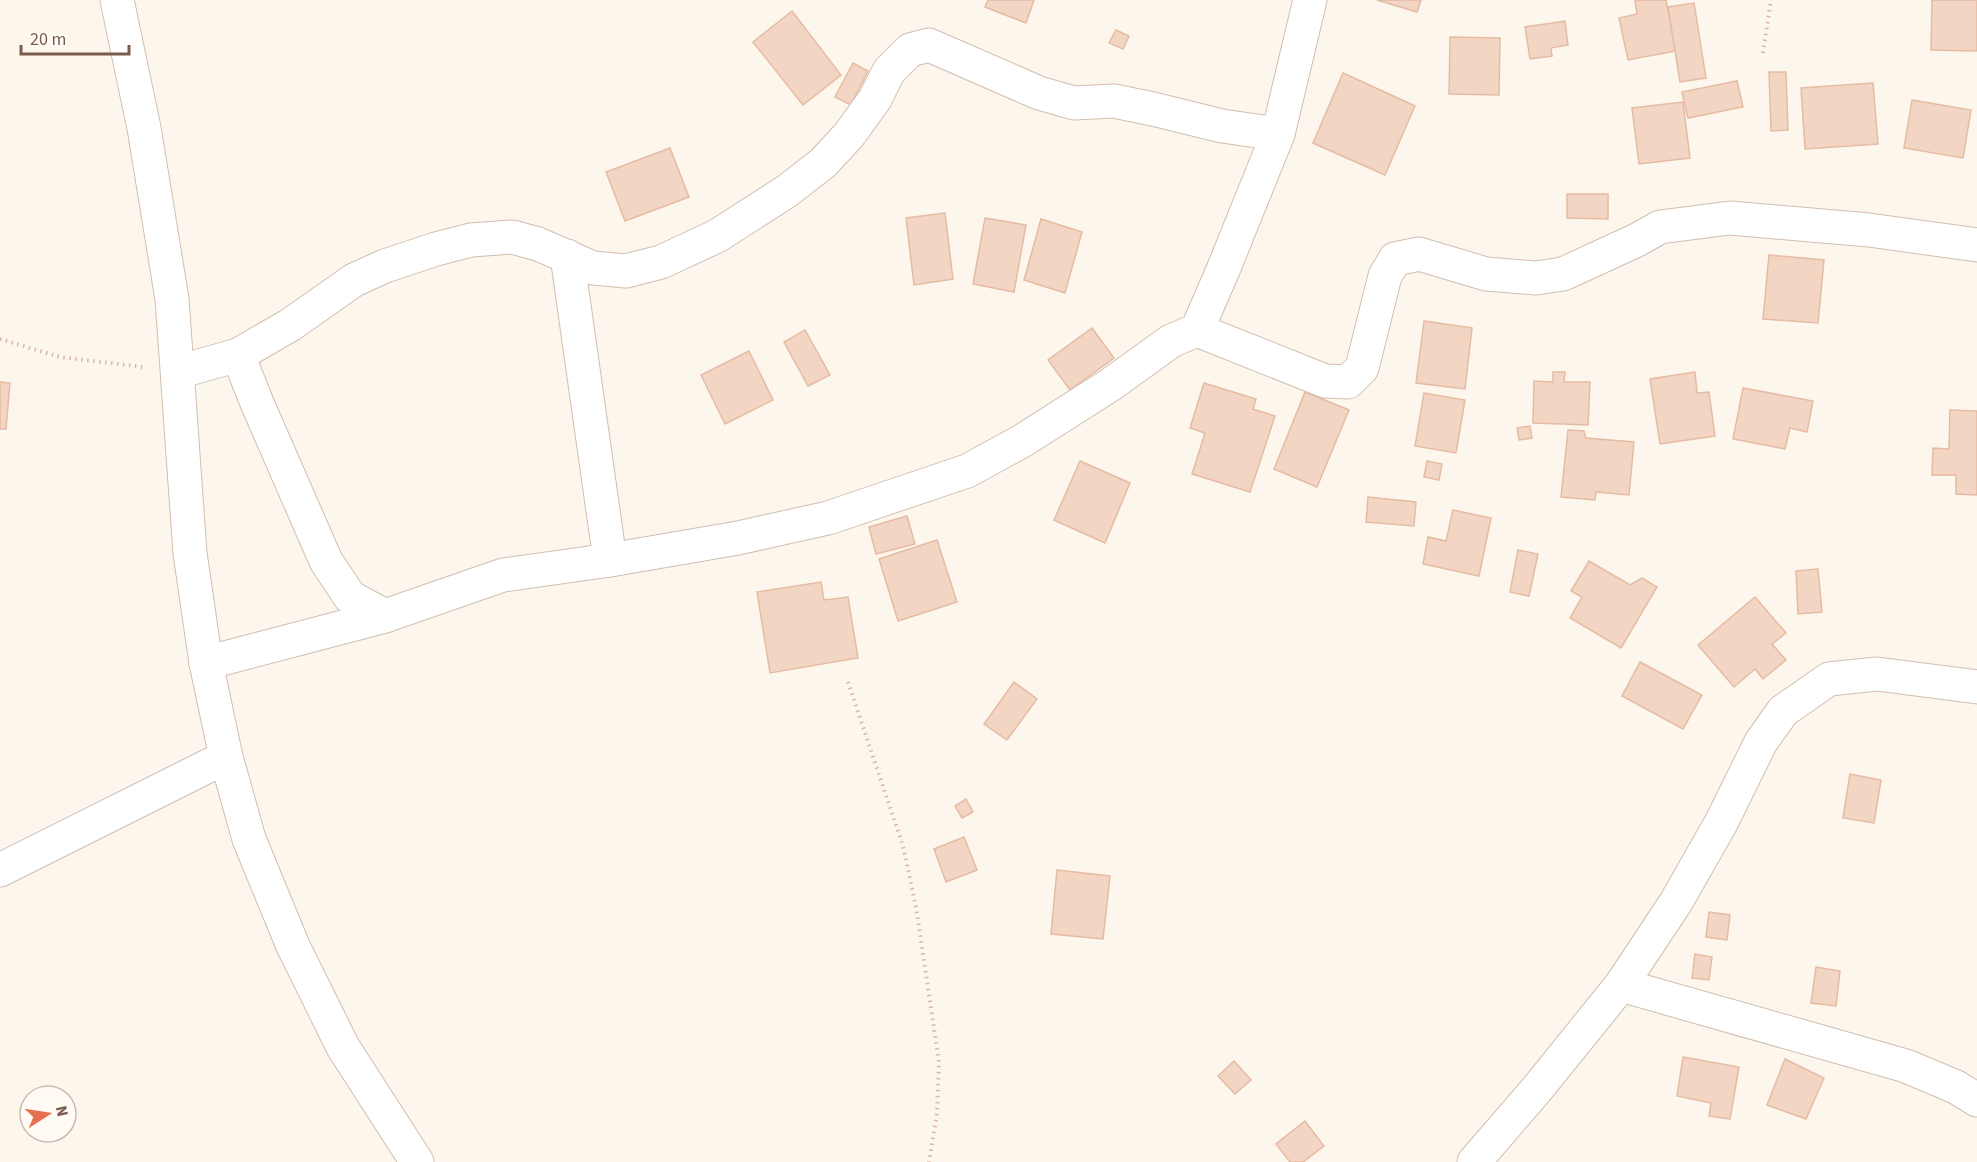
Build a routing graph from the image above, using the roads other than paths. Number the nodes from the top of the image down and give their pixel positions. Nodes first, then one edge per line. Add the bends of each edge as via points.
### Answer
1 (117, 0) edge
2 (1310, 0) edge
3 (1278, 134) junction
4 (1977, 245) edge
5 (567, 256) junction
6 (1197, 330) junction
7 (238, 355) junction
8 (178, 372) junction
9 (610, 560) junction
10 (386, 616) junction
11 (206, 663) junction
12 (1977, 687) edge
13 (226, 757) junction
14 (0, 870) edge
15 (1621, 985) junction
16 (1977, 1100) edge
17 (417, 1162) edge
18 (1474, 1162) edge

1 - 8 street via 144,128 172,299
2 - 3 street
3 - 5 street via 1222,126 1114,101 1074,103 1039,93 929,45 910,50 889,71 875,99 823,163 717,236 661,262 626,271 593,268
3 - 6 street
4 - 6 street via 1869,230 1730,218 1660,227 1563,274 1536,278 1486,274 1419,254 1395,259 1385,276 1362,368 1348,382 1324,381
5 - 7 street via 512,237 471,240 436,249 354,280 290,325
5 - 9 street
6 - 9 street via 1171,341 1110,385 967,471 828,518
7 - 8 street
7 - 10 street via 326,561 350,597
8 - 11 street via 190,553
9 - 10 street via 503,575
10 - 11 street
11 - 13 street
12 - 15 street via 1877,674 1829,679 1783,711 1761,742 1676,902
13 - 14 street
13 - 17 street via 249,839 293,946 343,1047
15 - 16 street via 1906,1066
15 - 18 street

